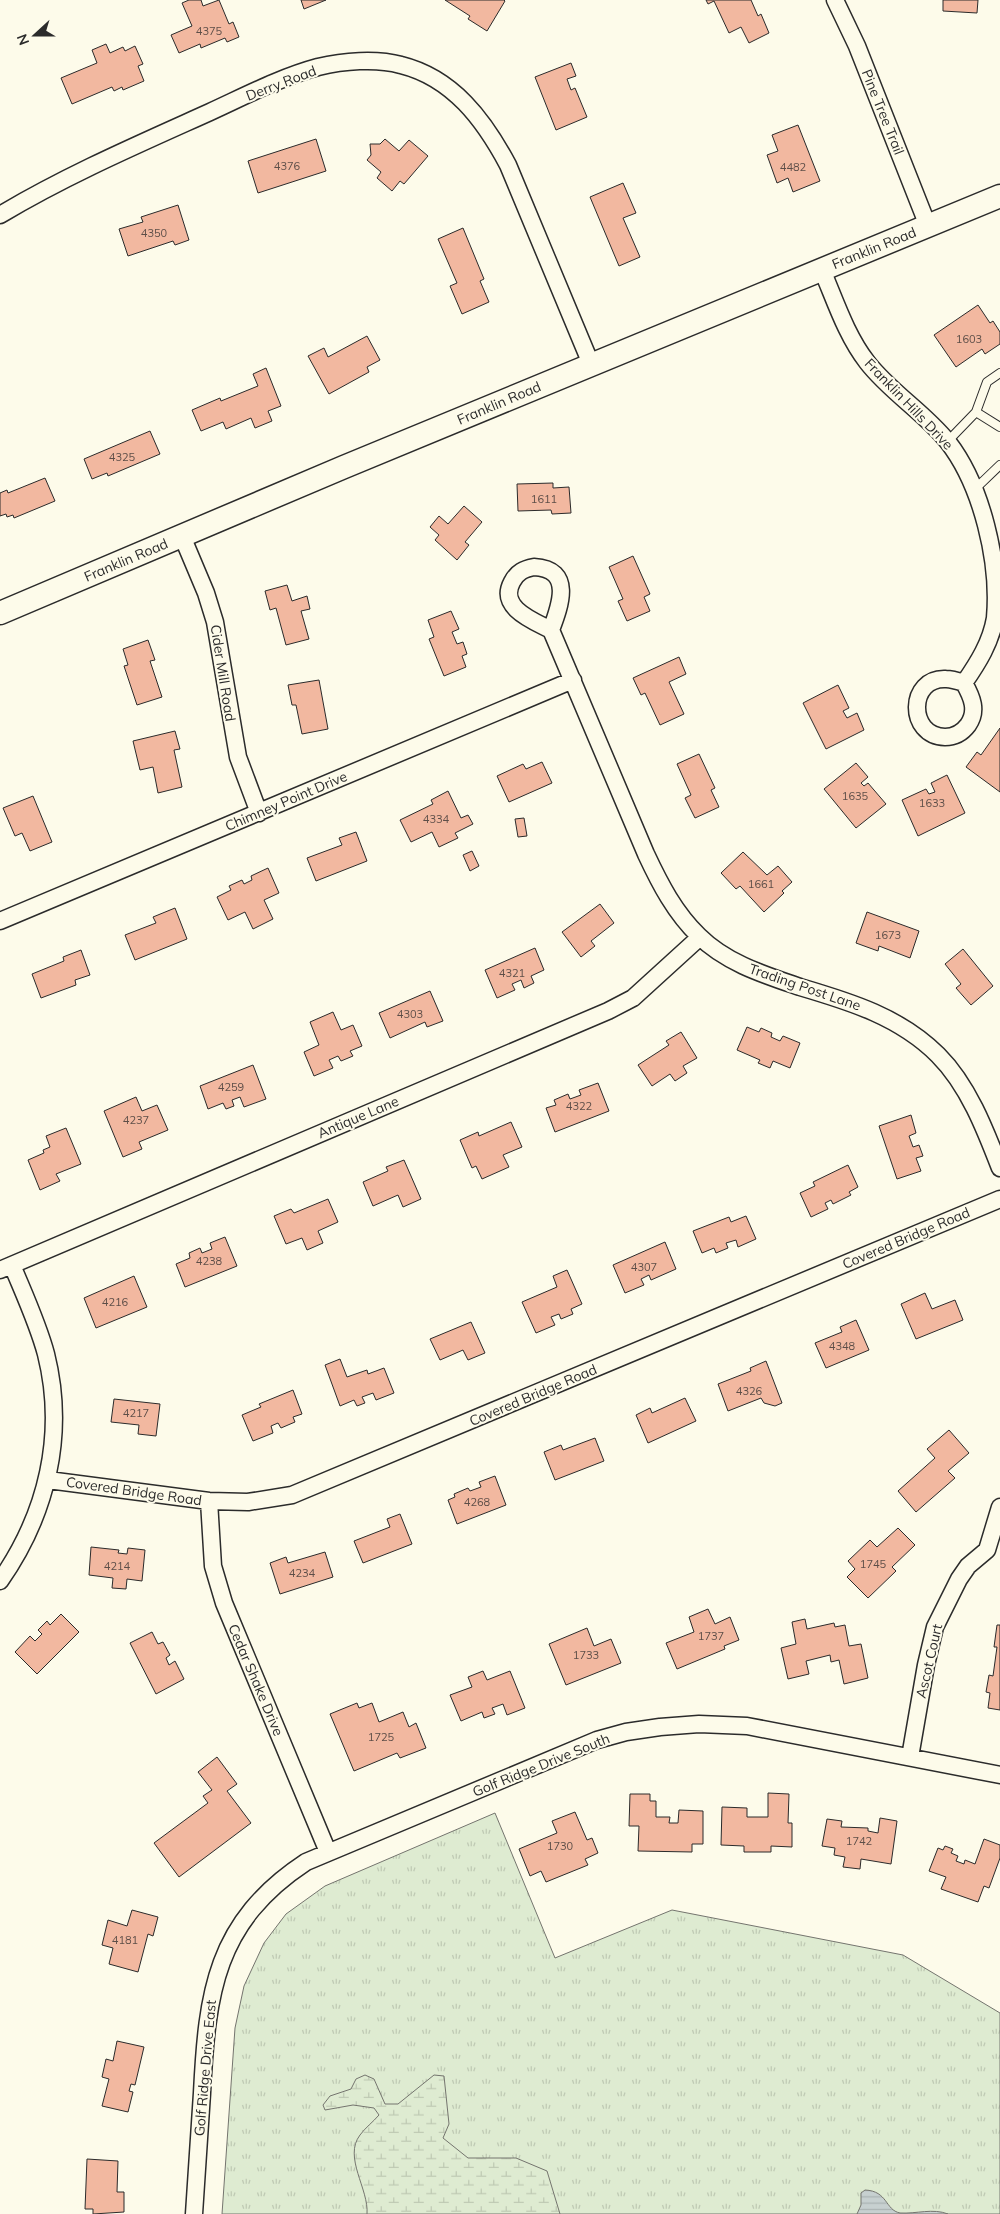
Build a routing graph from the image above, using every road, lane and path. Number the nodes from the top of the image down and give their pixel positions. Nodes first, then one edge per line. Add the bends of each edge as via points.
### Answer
1 (835, 0) edge
2 (1000, 196) edge
3 (0, 215) edge
4 (928, 226) junction
5 (822, 270) junction
6 (591, 364) junction
7 (1000, 373) edge
8 (976, 412) junction
9 (1000, 427) edge
10 (947, 442) junction
11 (1000, 465) edge
12 (975, 490) junction
13 (182, 536) junction
14 (0, 613) edge
15 (997, 619) edge
16 (551, 630) dead end
17 (573, 680) junction
18 (964, 683) dead end
19 (259, 812) junction
20 (0, 921) edge
21 (700, 937) junction
22 (1000, 1168) edge
23 (1000, 1199) edge
24 (6, 1268) edge
25 (48, 1480) junction
26 (209, 1501) junction
27 (1000, 1507) edge
28 (993, 1549) edge
29 (0, 1581) edge
30 (910, 1757) junction
31 (1000, 1775) edge
32 (328, 1852) junction
33 (194, 2214) edge

1 - 4 street, Pine Tree Trail via 857,46
2 - 4 street, Franklin Road
3 - 6 street, Derry Road via 122,151 282,80 319,67 348,63 377,61 400,65 424,73 456,94 470,106 497,145
4 - 5 street, Franklin Road
5 - 6 street, Franklin Road
5 - 10 street, Franklin Hills Drive via 848,330 867,362
6 - 13 street, Franklin Road
7 - 8 lane via 987,382
8 - 9 lane
8 - 10 lane
10 - 12 street, Franklin Hills Drive via 963,464
11 - 12 lane
12 - 15 street, Franklin Hills Drive via 995,562
13 - 14 street, Franklin Road
13 - 19 street, Cider Mill Road via 206,593 221,642 238,756
15 - 18 street, Franklin Hills Drive via 986,648
16 - 17 street, Trading Post Lane
17 - 19 street, Chimney Point Drive
17 - 21 street, Trading Post Lane via 662,888
19 - 20 street, Chimney Point Drive
21 - 22 street, Trading Post Lane via 746,968 871,1010 898,1023 921,1040 939,1056 965,1092
21 - 24 street, Antique Lane via 633,998 608,1011
23 - 26 street, Covered Bridge Road via 310,1489 271,1500
24 - 25 street via 38,1330 51,1380 54,1414
25 - 26 street, Covered Bridge Road
25 - 29 street via 30,1531
26 - 32 street, Cedar Shake Drive via 214,1566 224,1603
27 - 28 street, Ascot Court
28 - 30 street, Ascot Court via 968,1566 952,1589 935,1627
30 - 31 street, Golf Ridge Drive South
30 - 32 street, Golf Ridge Drive South via 747,1726 700,1724 626,1732 570,1751
32 - 33 street, Golf Ridge Drive East via 295,1870 263,1897 241,1925 214,1982 204,2055

